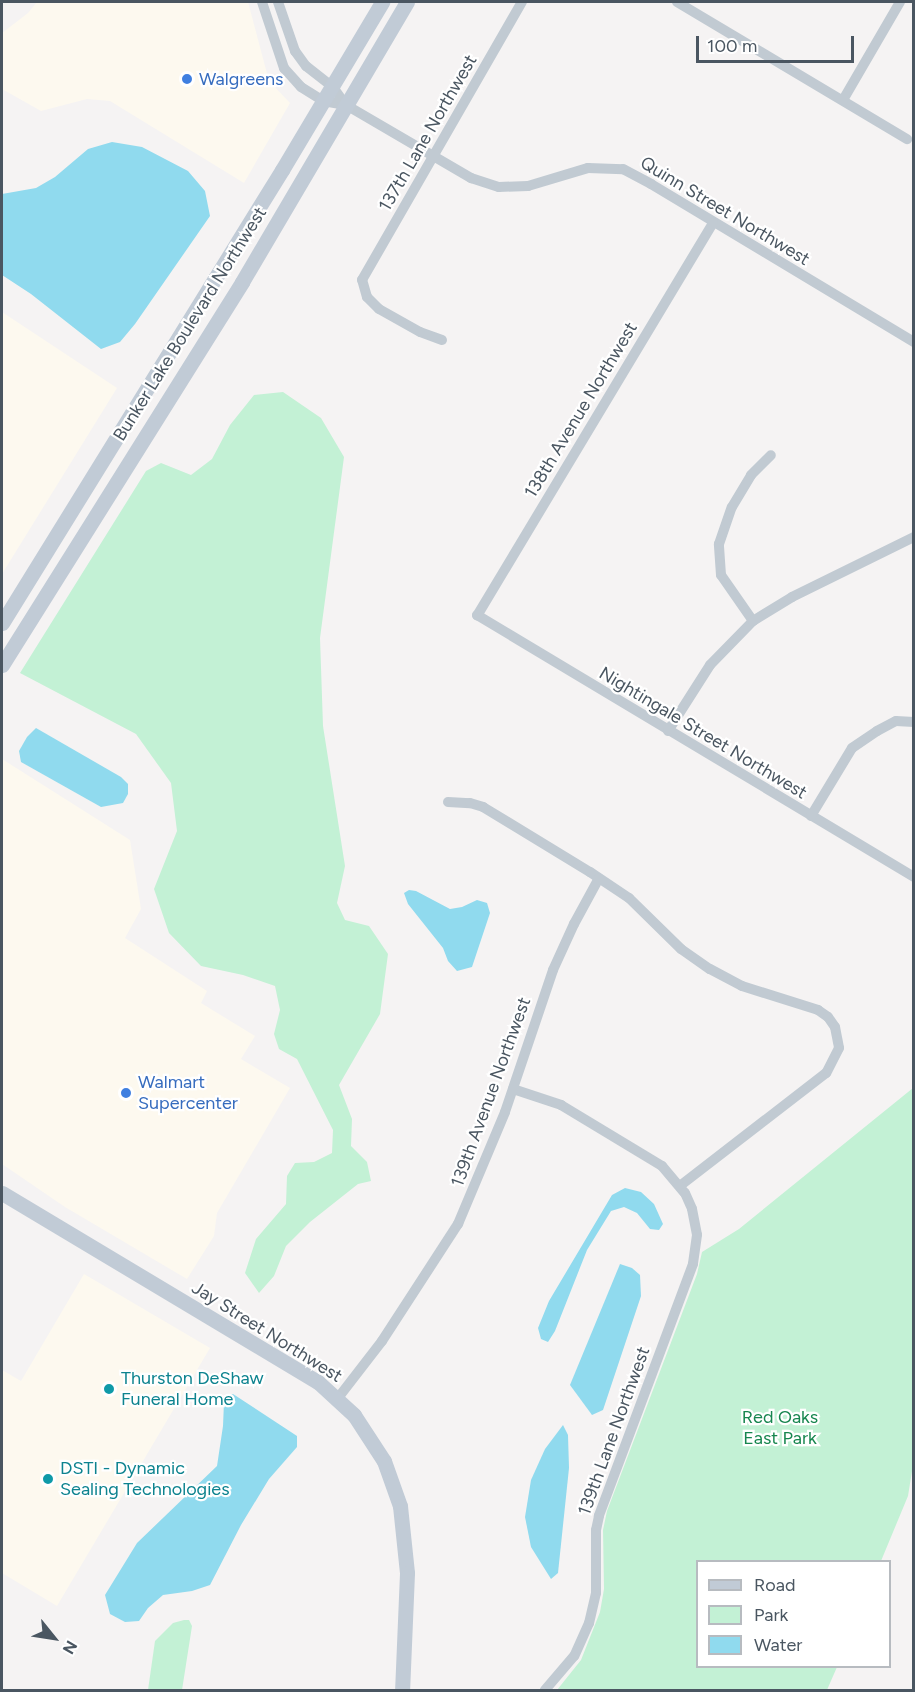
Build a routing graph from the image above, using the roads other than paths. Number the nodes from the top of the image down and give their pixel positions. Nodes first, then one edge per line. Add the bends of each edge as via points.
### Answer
1 (262, 2) edge
2 (278, 2) edge
3 (382, 2) edge
4 (407, 2) edge
5 (522, 2) edge
6 (677, 2) edge
7 (900, 2) edge
8 (332, 86) junction
9 (843, 100) junction
10 (323, 101) junction
11 (346, 105) junction
12 (907, 139) dead end
13 (432, 157) junction
14 (713, 223) junction
15 (442, 340) dead end
16 (914, 342) edge
17 (771, 455) dead end
18 (914, 537) edge
19 (477, 615) joint
20 (753, 621) junction
21 (2, 623) edge
22 (2, 665) edge
23 (914, 722) edge
24 (668, 731) junction
25 (448, 802) dead end
26 (811, 816) junction
27 (599, 878) junction
28 (914, 878) edge
29 (513, 1089) junction
30 (681, 1185) junction
31 (2, 1193) edge
32 (338, 1398) junction
33 (402, 1690) edge
34 (544, 1690) edge

1 - 10 street, Quinn Street Northwest via 284,68 301,87
2 - 8 street, Quinn Street Northwest via 295,51 306,66
3 - 8 main road, Bunker Lake Boulevard Northwest
4 - 11 main road, Bunker Lake Boulevard Northwest
5 - 13 street, 137th Lane Northwest
6 - 9 street
7 - 9 street
8 - 10 main road, Bunker Lake Boulevard Northwest
8 - 11 street, Quinn Street Northwest
9 - 12 street
10 - 11 street, Quinn Street Northwest
10 - 21 main road, Bunker Lake Boulevard Northwest
11 - 13 street, Quinn Street Northwest
11 - 22 main road, Bunker Lake Boulevard Northwest via 242,282
13 - 14 street, Quinn Street Northwest via 471,178 499,186 528,186 588,168 623,169
13 - 15 street, 137th Lane Northwest via 362,280 367,297 379,309
14 - 16 street, Quinn Street Northwest
14 - 19 street, 138th Avenue Northwest
17 - 20 street via 751,476 732,507 719,544 721,575
18 - 20 street via 792,597
19 - 24 street, Nightingale Street Northwest
20 - 24 street via 710,665
23 - 26 street via 896,721 852,748
24 - 26 street, Nightingale Street Northwest
25 - 27 street via 483,807
26 - 28 street, Nightingale Street Northwest
27 - 29 street, 139th Avenue Northwest via 557,960
27 - 30 street via 629,898 694,959 742,986 818,1011 828,1017 837,1033 839,1048 826,1072
29 - 30 street via 572,1111 662,1166
29 - 32 street, 139th Avenue Northwest via 473,1191 448,1242
30 - 34 street, 139th Lane Northwest via 692,1209 697,1235 693,1264 599,1516 596,1593 589,1623 574,1656
31 - 32 main road, Jay Street Northwest via 318,1382
32 - 33 main road, Jay Street Northwest via 372,1438 389,1471 400,1506 407,1573

